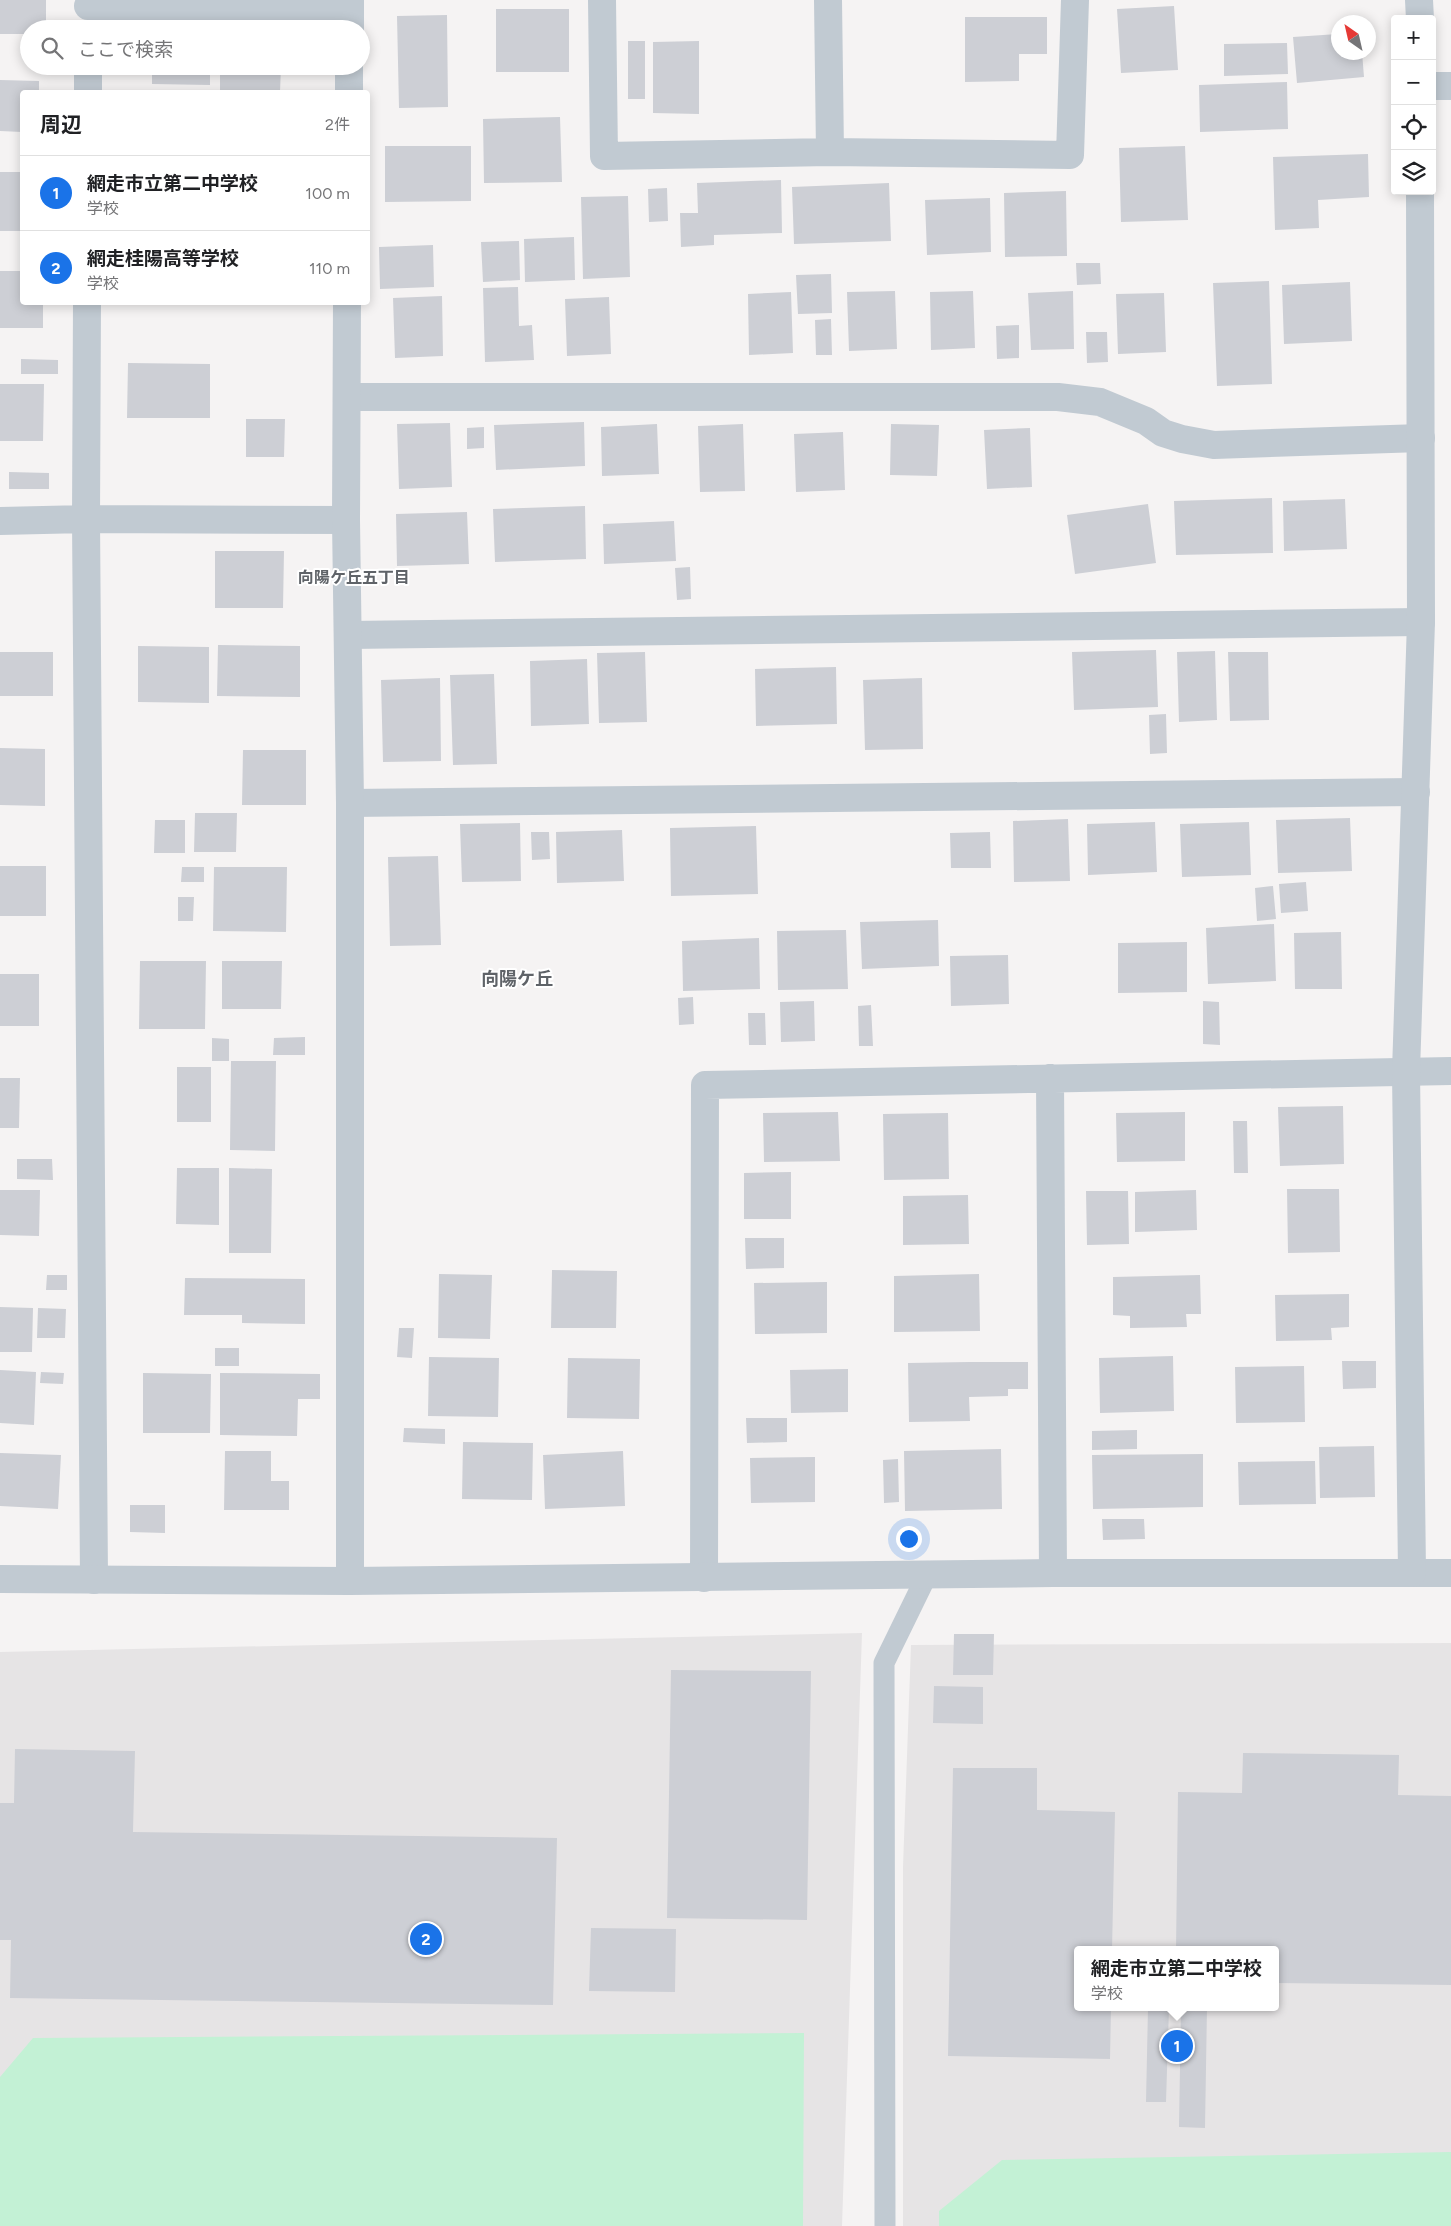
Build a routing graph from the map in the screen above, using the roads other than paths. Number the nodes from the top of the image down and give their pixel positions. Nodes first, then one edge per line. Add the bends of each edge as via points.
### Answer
1 (602, 0) edge
2 (828, 0) edge
3 (1075, 0) edge
4 (1419, 0) edge
5 (88, 12) edge
6 (350, 13) edge
7 (1420, 15) edge
8 (88, 75) edge
9 (349, 75) edge
10 (1436, 86) edge
11 (1451, 86) edge
12 (88, 90) edge
13 (349, 90) edge
14 (830, 152) junction
15 (1420, 195) edge
16 (87, 305) edge
17 (348, 305) edge
18 (347, 397) junction
19 (1421, 438) junction
20 (86, 519) junction
21 (346, 520) junction
22 (0, 521) edge
23 (1421, 622) junction
24 (349, 635) junction
25 (1416, 792) junction
26 (350, 803) junction
27 (1406, 1071) junction
28 (1451, 1071) edge
29 (1050, 1078) junction
30 (1053, 1573) junction
31 (1412, 1573) junction
32 (1451, 1573) edge
33 (927, 1575) junction
34 (704, 1578) junction
35 (0, 1579) edge
36 (94, 1580) junction
37 (350, 1581) junction
38 (885, 2226) edge

1 - 14 street via 604,156
2 - 14 street
3 - 14 street via 1070,155
4 - 7 street
5 - 6 street
8 - 12 street
9 - 13 street
10 - 11 street
15 - 19 street
16 - 20 street
17 - 18 street
18 - 19 street via 1058,398 1100,402 1146,421 1163,432 1214,445
18 - 21 street
19 - 23 street
20 - 21 street
20 - 22 street
20 - 36 street
21 - 24 street
23 - 24 street
23 - 25 street
24 - 26 street
25 - 26 street
25 - 27 street
26 - 37 street
27 - 28 street
27 - 29 street
27 - 31 street
29 - 30 street
29 - 34 street via 705,1086
30 - 31 street
30 - 33 street
31 - 32 street
33 - 34 street
33 - 38 lane via 884,1663
34 - 37 street
35 - 36 street
36 - 37 street

